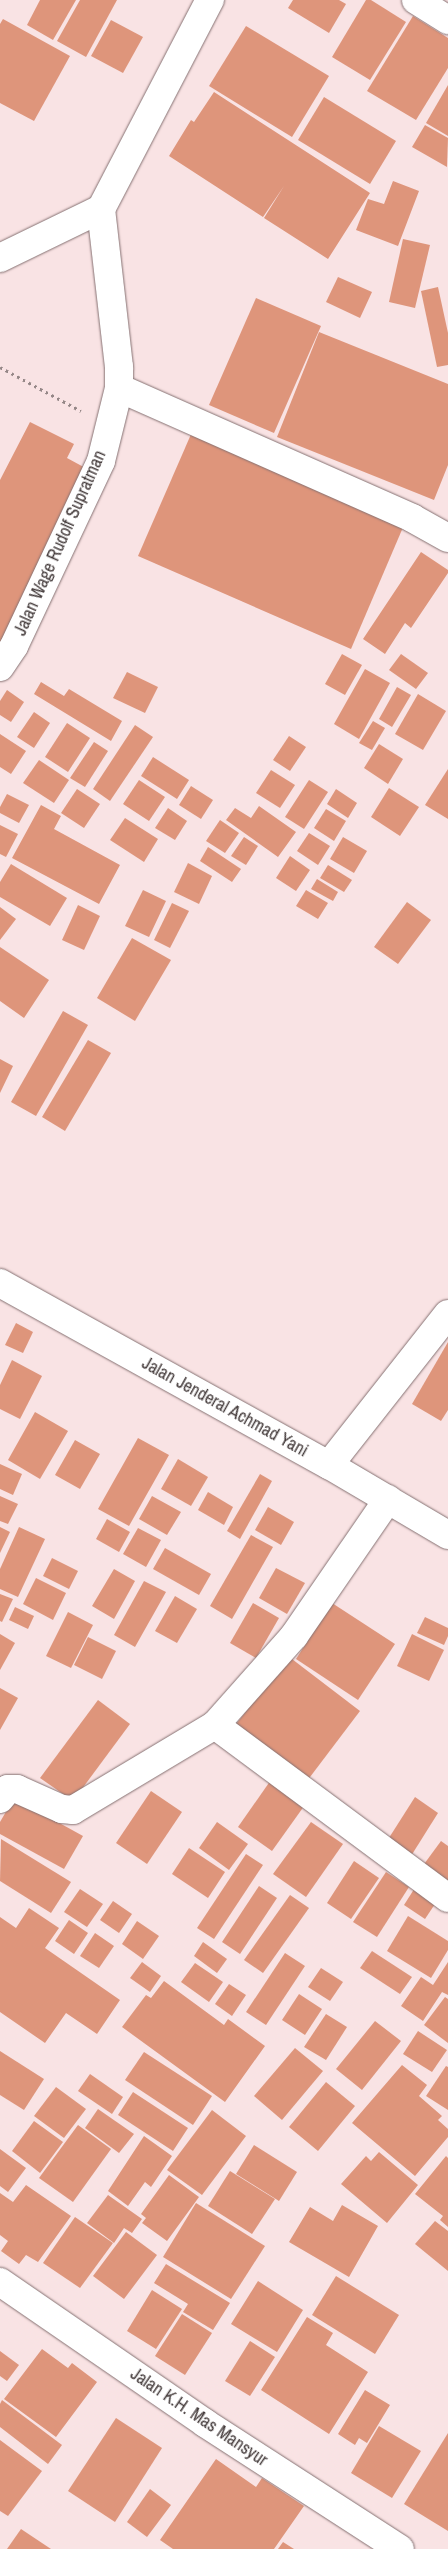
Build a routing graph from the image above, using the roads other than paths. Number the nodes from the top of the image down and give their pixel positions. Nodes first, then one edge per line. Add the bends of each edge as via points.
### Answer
1 (210, 0) edge
2 (416, 0) edge
3 (448, 20) edge
4 (101, 209) junction
5 (0, 258) edge
6 (119, 388) junction
7 (448, 538) edge
8 (0, 666) edge
9 (0, 1283) edge
10 (448, 1314) edge
11 (329, 1465) junction
12 (388, 1500) junction
13 (448, 1535) edge
14 (215, 1725) junction
15 (0, 1799) edge
16 (448, 1898) edge
17 (0, 2282) edge
18 (400, 2549) edge

1 - 4 street
2 - 3 street
4 - 5 street
4 - 6 street, Jalan Wage Rudolf Supratman
6 - 7 street via 412,518
6 - 8 street, Jalan Wage Rudolf Supratman via 101,461 14,646
9 - 11 street, Jalan Jenderal Achmad Yani
10 - 11 street
11 - 12 street, Jalan Jenderal Achmad Yani
12 - 13 street, Jalan Jenderal Achmad Yani
12 - 14 street via 294,1636
14 - 15 street via 73,1810 62,1809 17,1789 8,1789
14 - 16 street
17 - 18 street, Jalan K.H. Mas Mansyur via 205,2423

